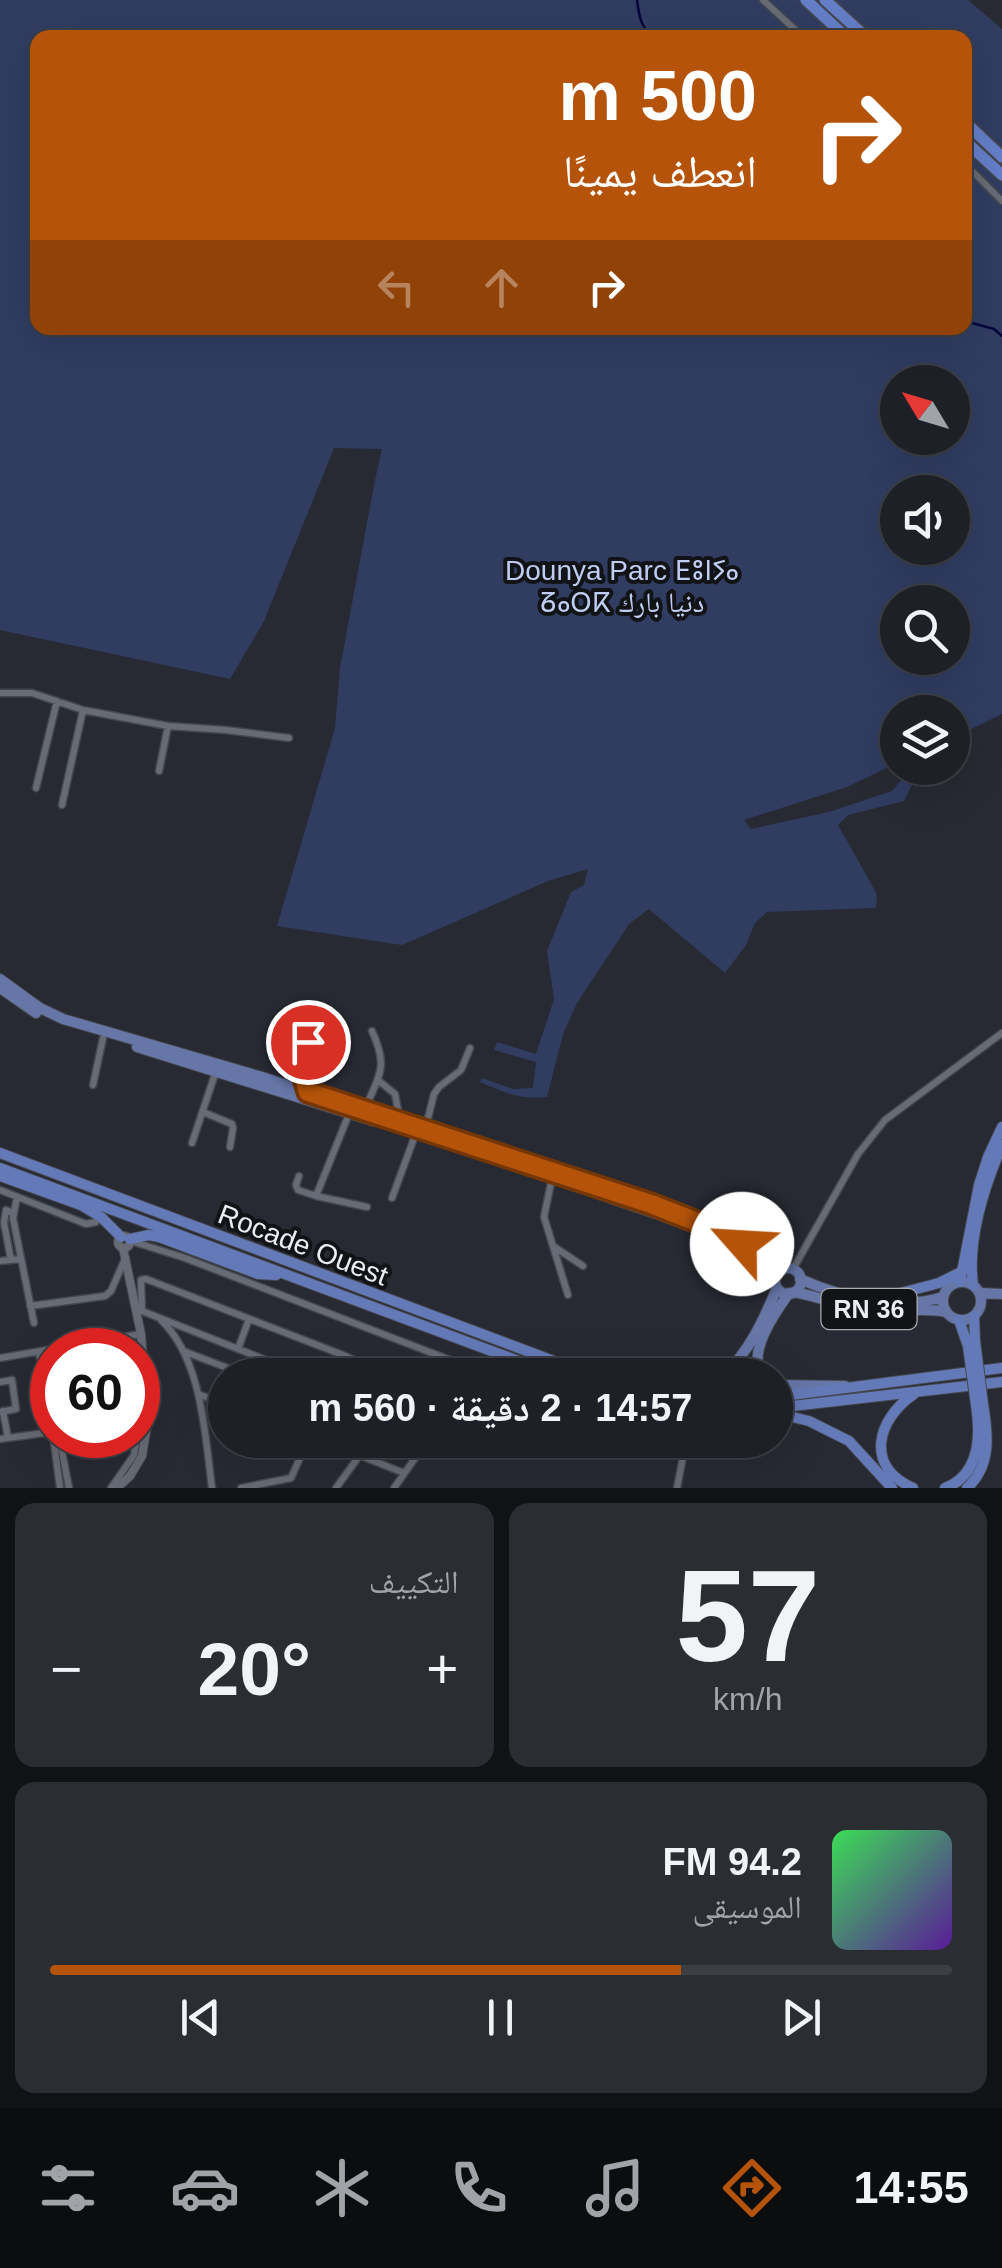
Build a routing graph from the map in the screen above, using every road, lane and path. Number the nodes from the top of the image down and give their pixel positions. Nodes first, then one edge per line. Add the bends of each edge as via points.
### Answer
1 (763, 0) edge
2 (806, 0) edge
3 (825, 0) edge
4 (795, 30) edge
5 (838, 30) edge
6 (858, 30) edge
7 (972, 129) edge
8 (972, 147) edge
9 (1002, 157) edge
10 (972, 171) edge
11 (1002, 175) edge
12 (1002, 200) edge
13 (0, 692) edge
14 (58, 700) junction
15 (83, 710) junction
16 (168, 726) junction
17 (289, 738) dead end
18 (159, 771) dead end
19 (36, 788) dead end
20 (62, 806) dead end
21 (0, 979) edge
22 (0, 988) edge
23 (372, 1031) dead end
24 (1002, 1032) edge
25 (103, 1038) junction
26 (470, 1048) dead end
27 (339, 1050) dead end
28 (216, 1070) junction
29 (378, 1082) junction
30 (92, 1085) dead end
31 (308, 1092) junction
32 (364, 1111) junction
33 (203, 1112) junction
34 (349, 1114) junction
35 (397, 1122) junction
36 (1002, 1128) edge
37 (420, 1132) junction
38 (439, 1137) junction
39 (192, 1144) dead end
40 (1002, 1145) edge
41 (230, 1148) dead end
42 (0, 1153) edge
43 (0, 1168) edge
44 (0, 1176) edge
45 (299, 1176) dead end
46 (552, 1177) junction
47 (0, 1190) edge
48 (17, 1196) junction
49 (316, 1196) junction
50 (392, 1198) dead end
51 (367, 1207) dead end
52 (13, 1213) junction
53 (101, 1217) junction
54 (126, 1241) junction
55 (552, 1245) junction
56 (125, 1258) junction
57 (21, 1259) junction
58 (11, 1260) junction
59 (0, 1261) edge
60 (582, 1266) dead end
61 (792, 1273) junction
62 (282, 1274) junction
63 (962, 1276) junction
64 (784, 1289) junction
65 (978, 1294) junction
66 (568, 1295) dead end
67 (1002, 1296) edge
68 (943, 1297) junction
69 (889, 1302) junction
70 (30, 1306) junction
71 (899, 1310) junction
72 (946, 1312) junction
73 (974, 1316) junction
74 (158, 1317) junction
75 (249, 1319) junction
76 (959, 1320) junction
77 (34, 1323) dead end
78 (141, 1328) edge
79 (970, 1342) junction
80 (238, 1348) junction
81 (183, 1351) junction
82 (30, 1354) edge
83 (343, 1354) junction
84 (0, 1358) edge
85 (262, 1358) edge
86 (341, 1358) edge
87 (352, 1358) edge
88 (445, 1358) edge
89 (510, 1358) edge
90 (545, 1358) edge
91 (740, 1358) edge
92 (757, 1358) edge
93 (208, 1361) edge
94 (1002, 1368) edge
95 (0, 1382) edge
96 (1002, 1382) edge
97 (793, 1385) edge
98 (850, 1389) junction
99 (919, 1390) junction
100 (198, 1394) junction
101 (793, 1395) edge
102 (208, 1398) edge
103 (980, 1404) junction
104 (793, 1408) edge
105 (2, 1412) edge
106 (793, 1416) edge
107 (30, 1436) edge
108 (4, 1439) edge
109 (57, 1458) edge
110 (61, 1458) edge
111 (141, 1458) edge
112 (300, 1458) edge
113 (357, 1458) edge
114 (369, 1458) edge
115 (413, 1458) edge
116 (683, 1458) edge
117 (404, 1473) junction
118 (60, 1488) edge
119 (70, 1488) edge
120 (114, 1488) edge
121 (212, 1488) edge
122 (241, 1488) edge
123 (336, 1488) edge
124 (394, 1488) edge
125 (677, 1488) edge
126 (892, 1488) edge
127 (913, 1488) edge
128 (945, 1488) edge
129 (967, 1488) edge

1 - 4 street
2 - 5 highway
3 - 6 highway
7 - 9 highway
8 - 11 highway
10 - 12 street
13 - 14 street
14 - 15 street
14 - 19 street
15 - 16 street
15 - 20 street
16 - 17 street
16 - 18 street
21 - 31 main road, RN 36 via 63,1019
22 - 25 main road, RN 36 via 47,1019
23 - 29 street via 380,1054
24 - 61 street via 869,1138
25 - 28 main road, RN 36
25 - 30 street
26 - 37 street via 461,1070 434,1094
27 - 31 street via 301,1046
28 - 33 street
28 - 34 main road, RN 36
29 - 32 street
29 - 35 street via 395,1094
31 - 32 main road, RN 36
32 - 35 main road, RN 36
33 - 39 street
33 - 41 street via 232,1124
34 - 37 main road, RN 36
34 - 49 street
35 - 37 main road, RN 36
36 - 63 highway via 978,1185
37 - 38 main road, RN 36
37 - 50 street
38 - 46 main road, RN 36
38 - 61 main road, RN 36 via 669,1210
40 - 65 highway via 980,1209 974,1248
42 - 90 highway, Rocade Ouest
43 - 62 highway, Rocade Ouest
44 - 53 highway
45 - 49 street via 297,1189
46 - 55 street via 544,1217
46 - 64 main road, RN 36 via 706,1235 757,1264
47 - 48 street
48 - 52 street
48 - 53 street via 86,1224
49 - 51 street
52 - 57 street
52 - 58 street via 6,1210 3,1217
53 - 54 highway
54 - 56 street
54 - 62 highway via 160,1237 258,1274
54 - 88 street
55 - 60 street
55 - 66 street
56 - 70 street via 105,1296
56 - 78 street
57 - 58 street
57 - 70 street
58 - 59 street
61 - 64 main road via 798,1288
61 - 64 main road via 778,1273
61 - 69 main road via 840,1294
62 - 89 highway, Rocade Ouest
63 - 65 main road
63 - 68 main road
63 - 69 highway
64 - 71 main road, RN 36 via 857,1308
64 - 91 main road
64 - 92 main road, RN 36
65 - 67 main road
65 - 73 main road
68 - 69 main road
68 - 72 main road
70 - 77 street
71 - 72 main road, RN 36
71 - 79 main road via 936,1316
72 - 76 main road
73 - 76 main road
73 - 79 highway
74 - 75 street via 142,1310 140,1280
74 - 80 street
74 - 81 street
75 - 80 street
75 - 83 street
76 - 79 highway
79 - 103 highway, bridge
80 - 85 street
81 - 93 street
81 - 100 street
82 - 84 street
83 - 86 street
83 - 87 street
94 - 98 highway
95 - 105 street via 12,1380 16,1409
96 - 99 highway
97 - 98 main road
98 - 101 highway
99 - 104 highway
99 - 127 highway via 894,1410 882,1443 890,1471
100 - 102 street
100 - 121 street
103 - 128 highway via 974,1459 964,1477
103 - 129 highway via 986,1456
105 - 108 street
106 - 126 highway via 848,1441
107 - 108 street
109 - 118 street
110 - 119 street
111 - 120 street
112 - 122 street via 291,1478
113 - 123 street
114 - 117 street
115 - 117 street
116 - 125 street
117 - 124 street

